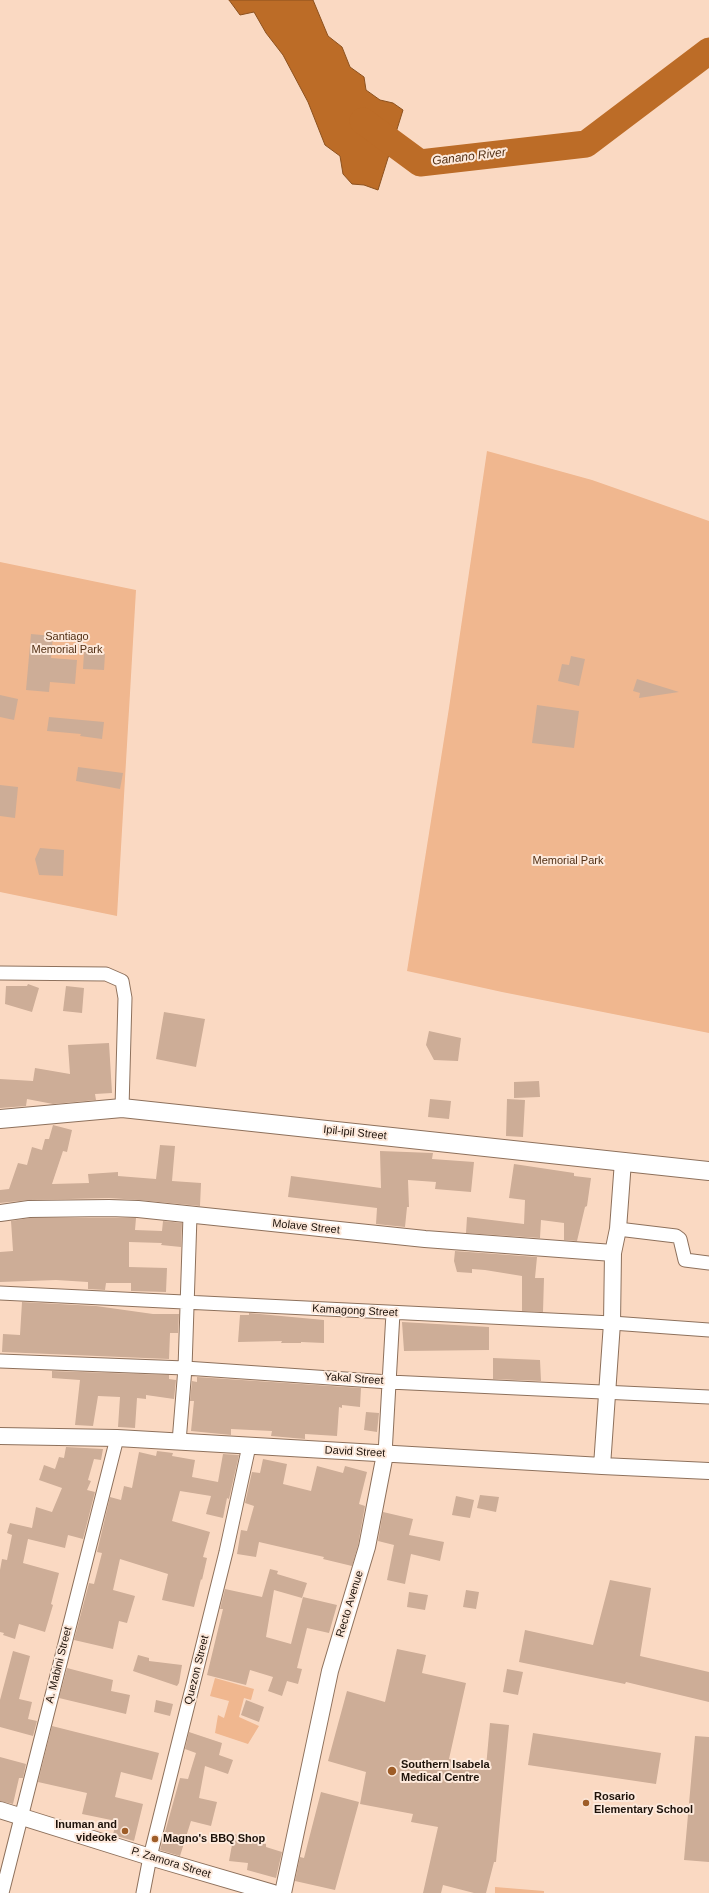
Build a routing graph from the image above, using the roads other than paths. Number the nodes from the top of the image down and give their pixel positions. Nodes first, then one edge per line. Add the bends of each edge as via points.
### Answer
1 (0, 973) edge
2 (122, 1108) junction
3 (0, 1119) edge
4 (622, 1161) junction
5 (709, 1171) edge
6 (0, 1214) edge
7 (190, 1216) junction
8 (618, 1229) junction
9 (613, 1253) junction
10 (709, 1263) edge
11 (0, 1293) edge
12 (187, 1302) junction
13 (393, 1313) junction
14 (612, 1323) junction
15 (709, 1330) edge
16 (0, 1361) edge
17 (185, 1368) junction
18 (389, 1382) junction
19 (606, 1391) junction
20 (709, 1397) edge
21 (0, 1436) edge
22 (118, 1438) junction
23 (179, 1442) junction
24 (249, 1446) junction
25 (385, 1454) junction
26 (602, 1466) junction
27 (709, 1471) edge
28 (0, 1810) edge
29 (20, 1815) junction
30 (150, 1857) junction
31 (2, 1893) edge
32 (143, 1893) edge
33 (273, 1893) edge
34 (283, 1893) edge

1 - 2 street via 106,974 122,981 125,998
2 - 3 main road, Ipil-ipil Street
2 - 4 main road, Ipil-ipil Street
4 - 5 main road, Ipil-ipil Street
4 - 8 street
6 - 7 street, Molave Street via 29,1209 109,1208 165,1211
7 - 9 street, Molave Street via 424,1239
7 - 12 street
8 - 9 street
8 - 10 street via 676,1236 680,1239 685,1260
9 - 14 street
11 - 12 street, Kamagong Street
12 - 13 street, Kamagong Street
12 - 17 street
13 - 14 street, Kamagong Street
13 - 18 street, Recto Avenue
14 - 15 street, Kamagong Street
14 - 19 street
16 - 17 street, Yakal Street
17 - 18 street, Yakal Street
17 - 23 street
18 - 19 street, Yakal Street
18 - 25 street, Recto Avenue
19 - 20 street, Yakal Street
19 - 26 street
21 - 22 street, David Street
22 - 23 street, David Street
22 - 29 street, A. Mabini Street
23 - 24 street, David Street
24 - 25 street, David Street
24 - 30 street, Quezon Street via 226,1552
25 - 26 street, David Street
25 - 34 street, Recto Avenue via 367,1547 330,1671
26 - 27 street, David Street
28 - 29 street, P. Zamora Street
29 - 30 street, P. Zamora Street
29 - 31 street, A. Mabini Street
30 - 32 street, Quezon Street
30 - 33 street, P. Zamora Street

